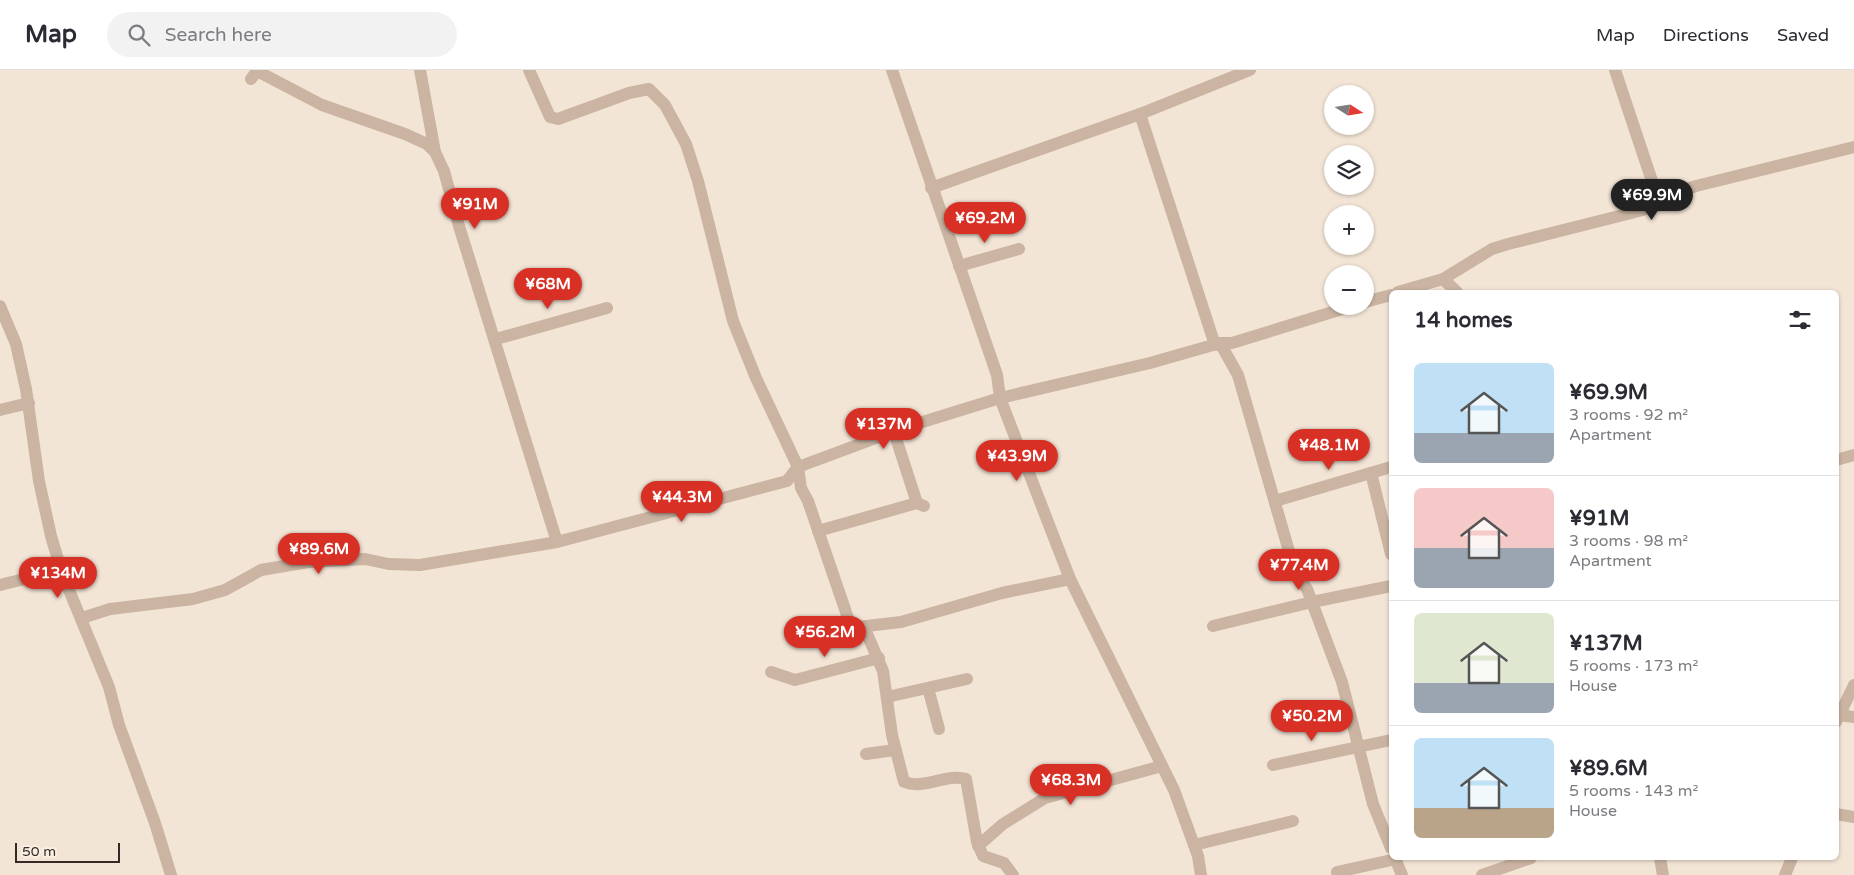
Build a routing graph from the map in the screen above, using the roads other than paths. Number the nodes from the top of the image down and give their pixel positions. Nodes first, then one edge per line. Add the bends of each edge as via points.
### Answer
1 (420, 70) edge
2 (529, 70) edge
3 (892, 70) edge
4 (1250, 70) edge
5 (1615, 70) edge
6 (251, 79) dead end
7 (1140, 114) junction
8 (1854, 148) edge
9 (434, 152) junction
10 (932, 188) junction
11 (1659, 202) junction
12 (1019, 249) dead end
13 (959, 266) junction
14 (1443, 279) junction
15 (1405, 290) edge
16 (1455, 290) edge
17 (1389, 295) edge
18 (1374, 299) edge
19 (0, 306) edge
20 (607, 308) dead end
21 (1324, 315) edge
22 (496, 339) junction
23 (1217, 344) junction
24 (1000, 398) junction
25 (29, 403) junction
26 (0, 410) edge
27 (894, 432) junction
28 (1854, 455) edge
29 (1839, 459) edge
30 (798, 467) junction
31 (1389, 468) edge
32 (1371, 473) junction
33 (1276, 501) junction
34 (818, 531) junction
35 (557, 542) junction
36 (1389, 546) edge
37 (62, 573) junction
38 (1070, 579) junction
39 (0, 585) edge
40 (1389, 586) edge
41 (1312, 602) junction
42 (82, 618) junction
43 (1213, 626) dead end
44 (864, 627) junction
45 (879, 658) junction
46 (771, 672) dead end
47 (967, 679) dead end
48 (1854, 685) edge
49 (928, 688) junction
50 (887, 697) junction
51 (1839, 714) edge
52 (1854, 717) edge
53 (1839, 718) edge
54 (939, 729) dead end
55 (1389, 740) edge
56 (1358, 745) junction
57 (895, 750) junction
58 (866, 754) dead end
59 (1273, 765) dead end
60 (1162, 766) junction
61 (1839, 814) edge
62 (1854, 817) edge
63 (1293, 821) dead end
64 (1389, 843) edge
65 (1194, 845) junction
66 (978, 846) junction
67 (1389, 856) edge
68 (1396, 860) edge
69 (1525, 860) edge
70 (1660, 860) edge
71 (1789, 860) edge
72 (1337, 872) dead end
73 (171, 875) edge
74 (1012, 875) edge
75 (1201, 875) edge
76 (1402, 875) edge
77 (1482, 875) edge
78 (1664, 875) edge
79 (1785, 875) edge

1 - 9 street
2 - 30 street via 550,117 558,120 629,93 649,90 665,105 686,144 698,181 733,321
3 - 10 street
4 - 7 street
5 - 11 street
6 - 9 street via 257,71 322,106 406,134
7 - 10 street
7 - 23 street
8 - 11 street via 1696,186
9 - 22 street via 444,171
10 - 13 street
11 - 14 street via 1643,210 1492,249
12 - 13 street
13 - 24 street via 997,375
14 - 15 street
14 - 16 street
17 - 18 street
19 - 25 street via 16,344
20 - 22 street
21 - 23 street via 1232,343
22 - 35 street
23 - 24 street
23 - 33 street via 1238,375
24 - 27 street
24 - 38 street
25 - 26 street
25 - 37 street via 39,481
27 - 30 street
27 - 34 street via 920,505
28 - 29 street
30 - 34 street via 801,488
30 - 35 street via 787,481
31 - 32 street
32 - 33 street
32 - 36 street
33 - 41 street via 1295,572 1308,589
34 - 44 street via 849,620 858,627
35 - 42 street via 420,565 365,559 308,562 261,570 225,590 192,599 110,610
37 - 39 street
37 - 42 street
38 - 44 street via 901,622
38 - 60 street
40 - 41 street
41 - 43 street
41 - 56 street via 1342,682
42 - 73 street via 109,687
44 - 45 street
45 - 46 street via 795,680
45 - 50 street
47 - 49 street
48 - 51 street
49 - 50 street
49 - 54 street
50 - 57 street
52 - 53 street
55 - 56 street
56 - 59 street
56 - 64 street via 1373,804
57 - 58 street
57 - 66 street via 904,782 919,784 957,777 966,780
60 - 65 street
60 - 66 street via 1045,798 1003,824
61 - 62 street
63 - 65 street
65 - 75 street
66 - 74 street via 983,856 1004,863
67 - 72 street
68 - 76 street
69 - 77 street
70 - 78 street
71 - 79 street

